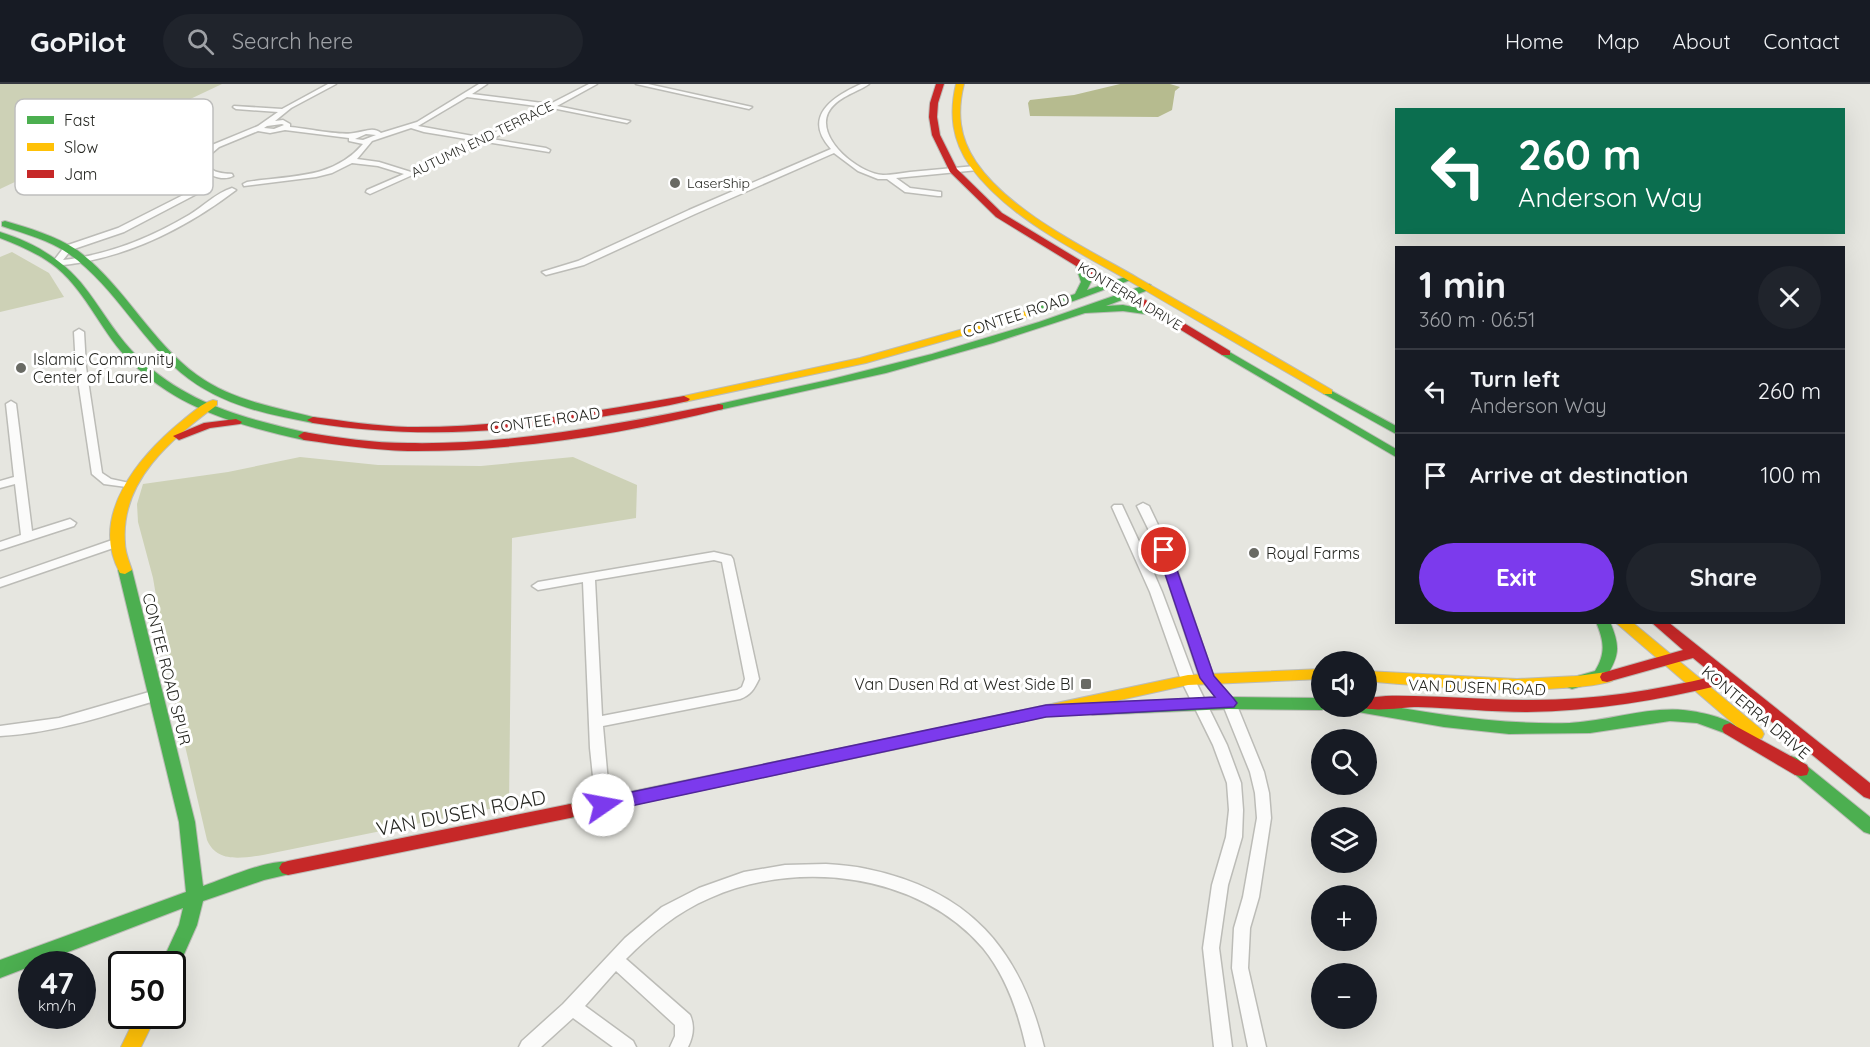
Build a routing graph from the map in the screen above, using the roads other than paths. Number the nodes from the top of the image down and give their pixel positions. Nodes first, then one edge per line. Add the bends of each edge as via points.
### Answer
1 (333, 84) edge
2 (484, 84) edge
3 (594, 84) edge
4 (639, 84) edge
5 (866, 84) edge
6 (940, 84) edge
7 (960, 84) edge
8 (466, 95) junction
9 (549, 106) junction
10 (236, 107) dead end
11 (749, 107) dead end
12 (283, 119) junction
13 (627, 121) dead end
14 (412, 126) junction
15 (262, 130) junction
16 (378, 134) junction
17 (487, 139) junction
18 (360, 142) junction
19 (214, 147) edge
20 (546, 150) dead end
21 (833, 151) junction
22 (352, 160) junction
23 (975, 168) junction
24 (953, 170) junction
25 (213, 171) edge
26 (411, 174) junction
27 (235, 176) junction
28 (890, 177) junction
29 (248, 182) junction
30 (213, 183) edge
31 (232, 190) junction
32 (213, 191) edge
33 (370, 192) dead end
34 (938, 194) dead end
35 (188, 195) edge
36 (0, 222) edge
37 (0, 235) edge
38 (68, 249) junction
39 (84, 261) junction
40 (56, 262) junction
41 (1081, 267) junction
42 (546, 272) dead end
43 (1131, 278) junction
44 (1112, 285) junction
45 (1148, 286) junction
46 (1128, 295) junction
47 (1079, 296) junction
48 (1085, 310) junction
49 (1167, 318) junction
50 (79, 332) dead end
51 (225, 396) junction
52 (11, 404) dead end
53 (204, 409) junction
54 (238, 421) junction
55 (1395, 431) edge
56 (161, 446) junction
57 (1395, 453) edge
58 (20, 479) junction
59 (0, 484) edge
60 (130, 486) junction
61 (1143, 506) dead end
62 (1118, 507) dead end
63 (70, 523) dead end
64 (27, 537) junction
65 (118, 542) junction
66 (0, 546) edge
67 (1164, 550) junction
68 (1138, 552) junction
69 (589, 577) junction
70 (0, 583) edge
71 (537, 586) dead end
72 (1604, 624) edge
73 (1624, 624) edge
74 (1660, 624) edge
75 (1694, 652) junction
76 (1667, 660) junction
77 (1311, 674) edge
78 (1377, 677) edge
79 (1207, 678) junction
80 (1728, 678) junction
81 (1188, 680) junction
82 (1572, 683) junction
83 (1699, 687) junction
84 (156, 695) junction
85 (1229, 703) junction
86 (1377, 703) edge
87 (1311, 704) edge
88 (1202, 705) junction
89 (1377, 709) edge
90 (1046, 711) junction
91 (597, 722) junction
92 (0, 731) edge
93 (1801, 770) junction
94 (1870, 792) edge
95 (603, 805) junction
96 (1870, 826) edge
97 (195, 896) junction
98 (176, 951) edge
99 (616, 962) junction
100 (0, 969) edge
101 (572, 1007) junction
102 (140, 1029) edge
103 (131, 1047) edge
104 (528, 1047) edge
105 (627, 1047) edge
106 (678, 1047) edge
107 (1035, 1047) edge
108 (1223, 1047) edge
109 (1257, 1047) edge

1 - 12 street
2 - 8 street
3 - 9 street, AUTUMN END TERRACE
4 - 11 street
5 - 21 street via 841,96 825,112 823,123
6 - 24 main road, KONTERRA DRIVE via 934,103 934,126
7 - 23 main road, KONTERRA DRIVE via 954,104 958,136
8 - 9 street
8 - 14 street
9 - 13 street
9 - 17 street, AUTUMN END TERRACE
10 - 12 street
12 - 15 street
12 - 15 street via 268,123
12 - 18 street
14 - 16 street
14 - 17 street
15 - 19 street
16 - 18 street
16 - 18 street via 364,132
17 - 20 street
17 - 26 street, AUTUMN END TERRACE
18 - 22 street
21 - 28 street via 867,173
21 - 42 street via 581,263
22 - 26 street
22 - 29 street via 320,174
23 - 24 street
23 - 43 main road, KONTERRA DRIVE via 1014,205 1052,232
24 - 28 street
24 - 41 main road, KONTERRA DRIVE via 999,215
25 - 27 street
26 - 33 street, AUTUMN END TERRACE
27 - 29 street
27 - 30 street
28 - 34 street via 908,190
29 - 31 street
31 - 32 street
31 - 39 street via 162,234
35 - 38 street via 121,230
36 - 38 main road, CONTEE ROAD
37 - 40 main road, CONTEE ROAD
38 - 39 main road, CONTEE ROAD
38 - 40 street
39 - 40 street
39 - 51 main road, CONTEE ROAD via 159,348 188,375
40 - 53 main road, CONTEE ROAD via 135,360
41 - 44 main road, KONTERRA DRIVE
41 - 47 main road via 1087,281
43 - 44 main road, CONTEE ROAD
43 - 45 main road, KONTERRA DRIVE
44 - 46 main road, KONTERRA DRIVE
44 - 47 main road, CONTEE ROAD
45 - 46 main road, CONTEE ROAD
45 - 55 main road, KONTERRA DRIVE
46 - 48 main road, CONTEE ROAD
46 - 49 main road, KONTERRA DRIVE
47 - 51 main road, CONTEE ROAD via 986,328 785,380 534,425 439,430 378,428 300,418
48 - 49 main road via 1123,308
48 - 54 main road, CONTEE ROAD via 1014,335 840,382 531,441 387,446 286,434
49 - 57 main road, KONTERRA DRIVE
50 - 60 street via 98,474 108,482
51 - 53 main road, CONTEE ROAD SPUR
52 - 58 street
53 - 54 main road, CONTEE ROAD
53 - 56 main road, CONTEE ROAD SPUR
54 - 56 main road via 208,425
56 - 60 main road, CONTEE ROAD SPUR
58 - 59 street
58 - 64 street
60 - 65 main road, CONTEE ROAD SPUR via 121,513
61 - 67 street
62 - 68 street
63 - 64 street
64 - 66 street
65 - 70 street
65 - 84 main road, CONTEE ROAD SPUR
67 - 68 street
67 - 79 street
68 - 81 street
69 - 71 street
69 - 91 street
69 - 91 street via 714,556 727,559 752,679 740,694
72 - 82 main road via 1613,644 1611,658 1600,675
73 - 76 main road, KONTERRA DRIVE
74 - 75 main road, KONTERRA DRIVE
75 - 76 main road, VAN DUSEN ROAD
75 - 80 main road, KONTERRA DRIVE
76 - 82 main road, VAN DUSEN ROAD via 1615,676
76 - 83 main road, KONTERRA DRIVE
77 - 79 main road, VAN DUSEN ROAD
78 - 82 main road, VAN DUSEN ROAD via 1501,686
79 - 81 main road, VAN DUSEN ROAD
79 - 85 street
80 - 83 main road, VAN DUSEN ROAD
80 - 94 main road, KONTERRA DRIVE
81 - 88 street
81 - 90 main road, VAN DUSEN ROAD
83 - 86 main road, VAN DUSEN ROAD via 1562,705 1496,706 1414,699
83 - 93 main road, KONTERRA DRIVE
84 - 92 street via 82,716
84 - 97 main road, CONTEE ROAD SPUR via 187,822
85 - 87 main road, VAN DUSEN ROAD
85 - 88 main road, VAN DUSEN ROAD
85 - 109 street via 1257,772 1264,818 1242,928 1240,968
88 - 90 main road, VAN DUSEN ROAD
88 - 108 street via 1234,783 1236,810 1234,837 1220,885 1210,948
89 - 93 main road via 1434,719 1553,729 1616,723 1670,712 1691,715 1738,733
90 - 95 main road, VAN DUSEN ROAD
91 - 95 street
93 - 96 main road, KONTERRA DRIVE
95 - 97 main road, VAN DUSEN ROAD via 264,873
97 - 98 main road, CONTEE ROAD SPUR
97 - 100 main road, VAN DUSEN ROAD
99 - 101 street
99 - 106 street via 684,1021 684,1037
99 - 107 street via 638,935 704,892 783,870 864,873 909,887 977,931 1011,977 1023,1002
101 - 104 street
101 - 105 street
102 - 103 main road

